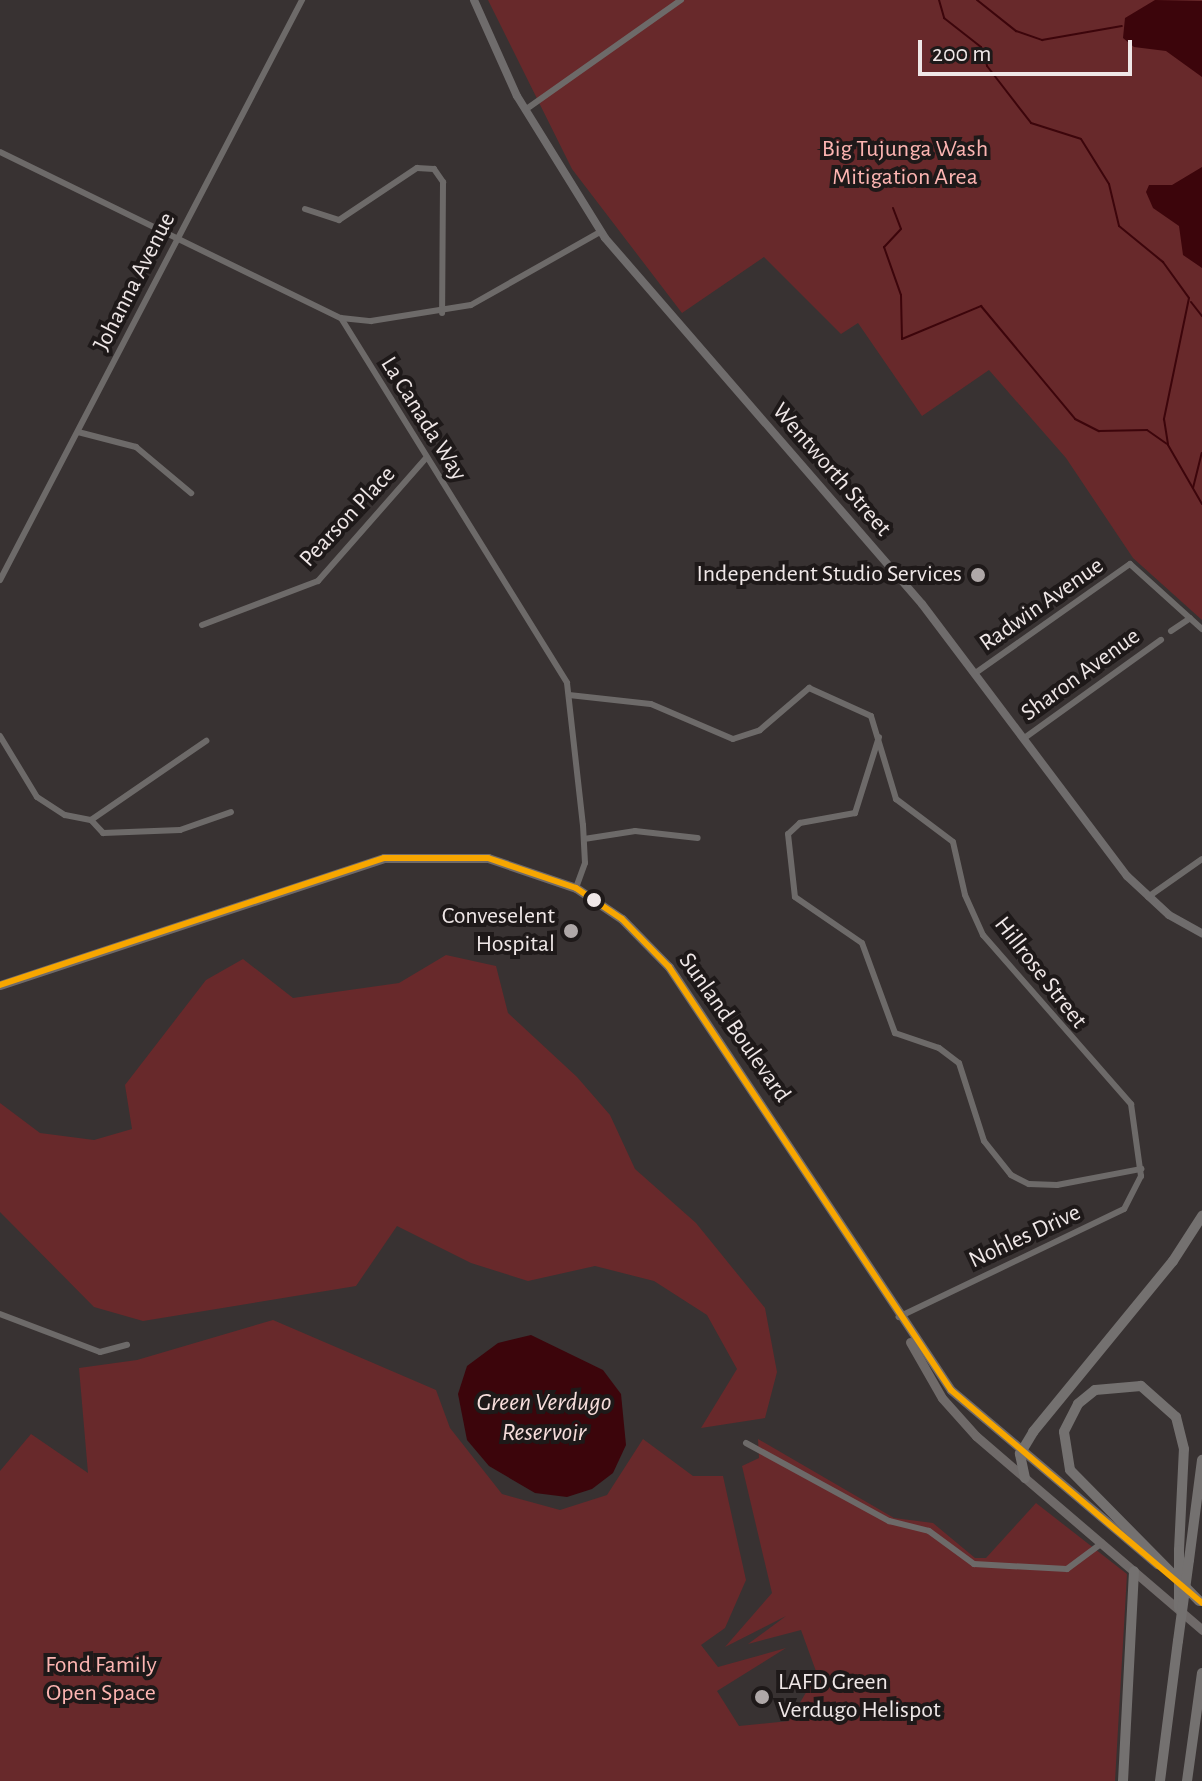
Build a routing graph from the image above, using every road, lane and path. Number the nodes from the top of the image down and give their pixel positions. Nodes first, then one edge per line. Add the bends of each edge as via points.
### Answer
1 (302, 0) edge
2 (474, 0) edge
3 (681, 0) edge
4 (525, 110) junction
5 (0, 152) edge
6 (305, 209) dead end
7 (600, 232) junction
8 (179, 237) junction
9 (442, 313) junction
10 (341, 318) junction
11 (78, 432) junction
12 (426, 458) junction
13 (191, 493) dead end
14 (1, 574) edge
15 (1190, 618) junction
16 (202, 625) dead end
17 (1202, 629) edge
18 (1171, 631) dead end
19 (1161, 640) dead end
20 (974, 674) junction
21 (569, 695) junction
22 (0, 736) edge
23 (879, 737) junction
24 (1023, 739) junction
25 (206, 741) dead end
26 (231, 812) dead end
27 (91, 820) junction
28 (698, 838) dead end
29 (584, 839) junction
30 (1202, 859) edge
31 (576, 888) junction
32 (1148, 897) junction
33 (1202, 933) edge
34 (0, 985) edge
35 (1141, 1169) junction
36 (1202, 1216) edge
37 (0, 1314) edge
38 (899, 1317) junction
39 (127, 1345) dead end
40 (746, 1443) dead end
41 (1020, 1454) junction
42 (1202, 1460) edge
43 (1025, 1478) junction
44 (1102, 1543) junction
45 (1134, 1571) junction
46 (1201, 1602) edge
47 (1181, 1619) junction
48 (1202, 1630) edge
49 (1202, 1673) edge
50 (1123, 1781) edge
51 (1160, 1781) edge
52 (1187, 1781) edge

1 - 8 street, Johanna Avenue
2 - 4 main road, Wentworth Street
3 - 4 street
4 - 7 main road, Wentworth Street
5 - 8 street
6 - 9 street via 339,220 417,168 434,169 443,182
7 - 9 street via 495,295
7 - 20 main road, Wentworth Street via 922,604
8 - 10 street
8 - 11 street, Johanna Avenue
9 - 10 street via 371,321
10 - 12 street, La Canada Way
11 - 13 street via 136,447
11 - 14 street, Johanna Avenue
12 - 16 street, Pearson Place via 318,581
12 - 21 street, La Canada Way
15 - 17 street
15 - 18 street, Sharon Avenue
15 - 20 street, Radwin Avenue via 1130,564
19 - 24 street, Sharon Avenue
20 - 24 main road, Wentworth Street
21 - 23 street, Hillrose Street via 651,704 733,739 760,730 809,688 871,716
21 - 29 street, La Canada Way
22 - 27 street via 37,797 65,815
23 - 35 street, Hillrose Street via 896,799 953,842 965,895 983,935 1085,1059 1125,1095
23 - 35 street via 855,813 800,823 788,834 795,897 865,946 895,1033 939,1048 962,1067 984,1141 1011,1175 1029,1184 1057,1185
24 - 32 main road, Wentworth Street
25 - 27 street
26 - 27 street via 180,830 103,833
28 - 29 street via 635,831
29 - 31 street, La Canada Way via 584,870
30 - 32 street
31 - 34 main road, Sunland Boulevard via 488,858 384,858
31 - 38 main road, Sunland Boulevard via 622,919 669,967 865,1254
32 - 33 main road, Wentworth Street
35 - 38 street, Nohles Drive via 1136,1194 1114,1216
36 - 41 highway
37 - 39 street via 86,1342 100,1352
38 - 41 main road, Sunland Boulevard via 951,1390
38 - 43 main road, Sunland Boulevard via 950,1408
40 - 44 street via 889,1521 929,1531 974,1564 1060,1571
41 - 43 highway
41 - 46 main road, Sunland Boulevard
42 - 47 highway, bridge
43 - 44 main road, Sunland Boulevard
44 - 45 main road, Sunland Boulevard
45 - 48 main road, Sunland Boulevard
45 - 50 highway
46 - 47 highway, bridge via 1071,1471 1062,1442 1067,1422 1095,1390 1141,1386 1176,1417 1184,1449 1179,1550
47 - 51 highway, bridge
49 - 52 highway

